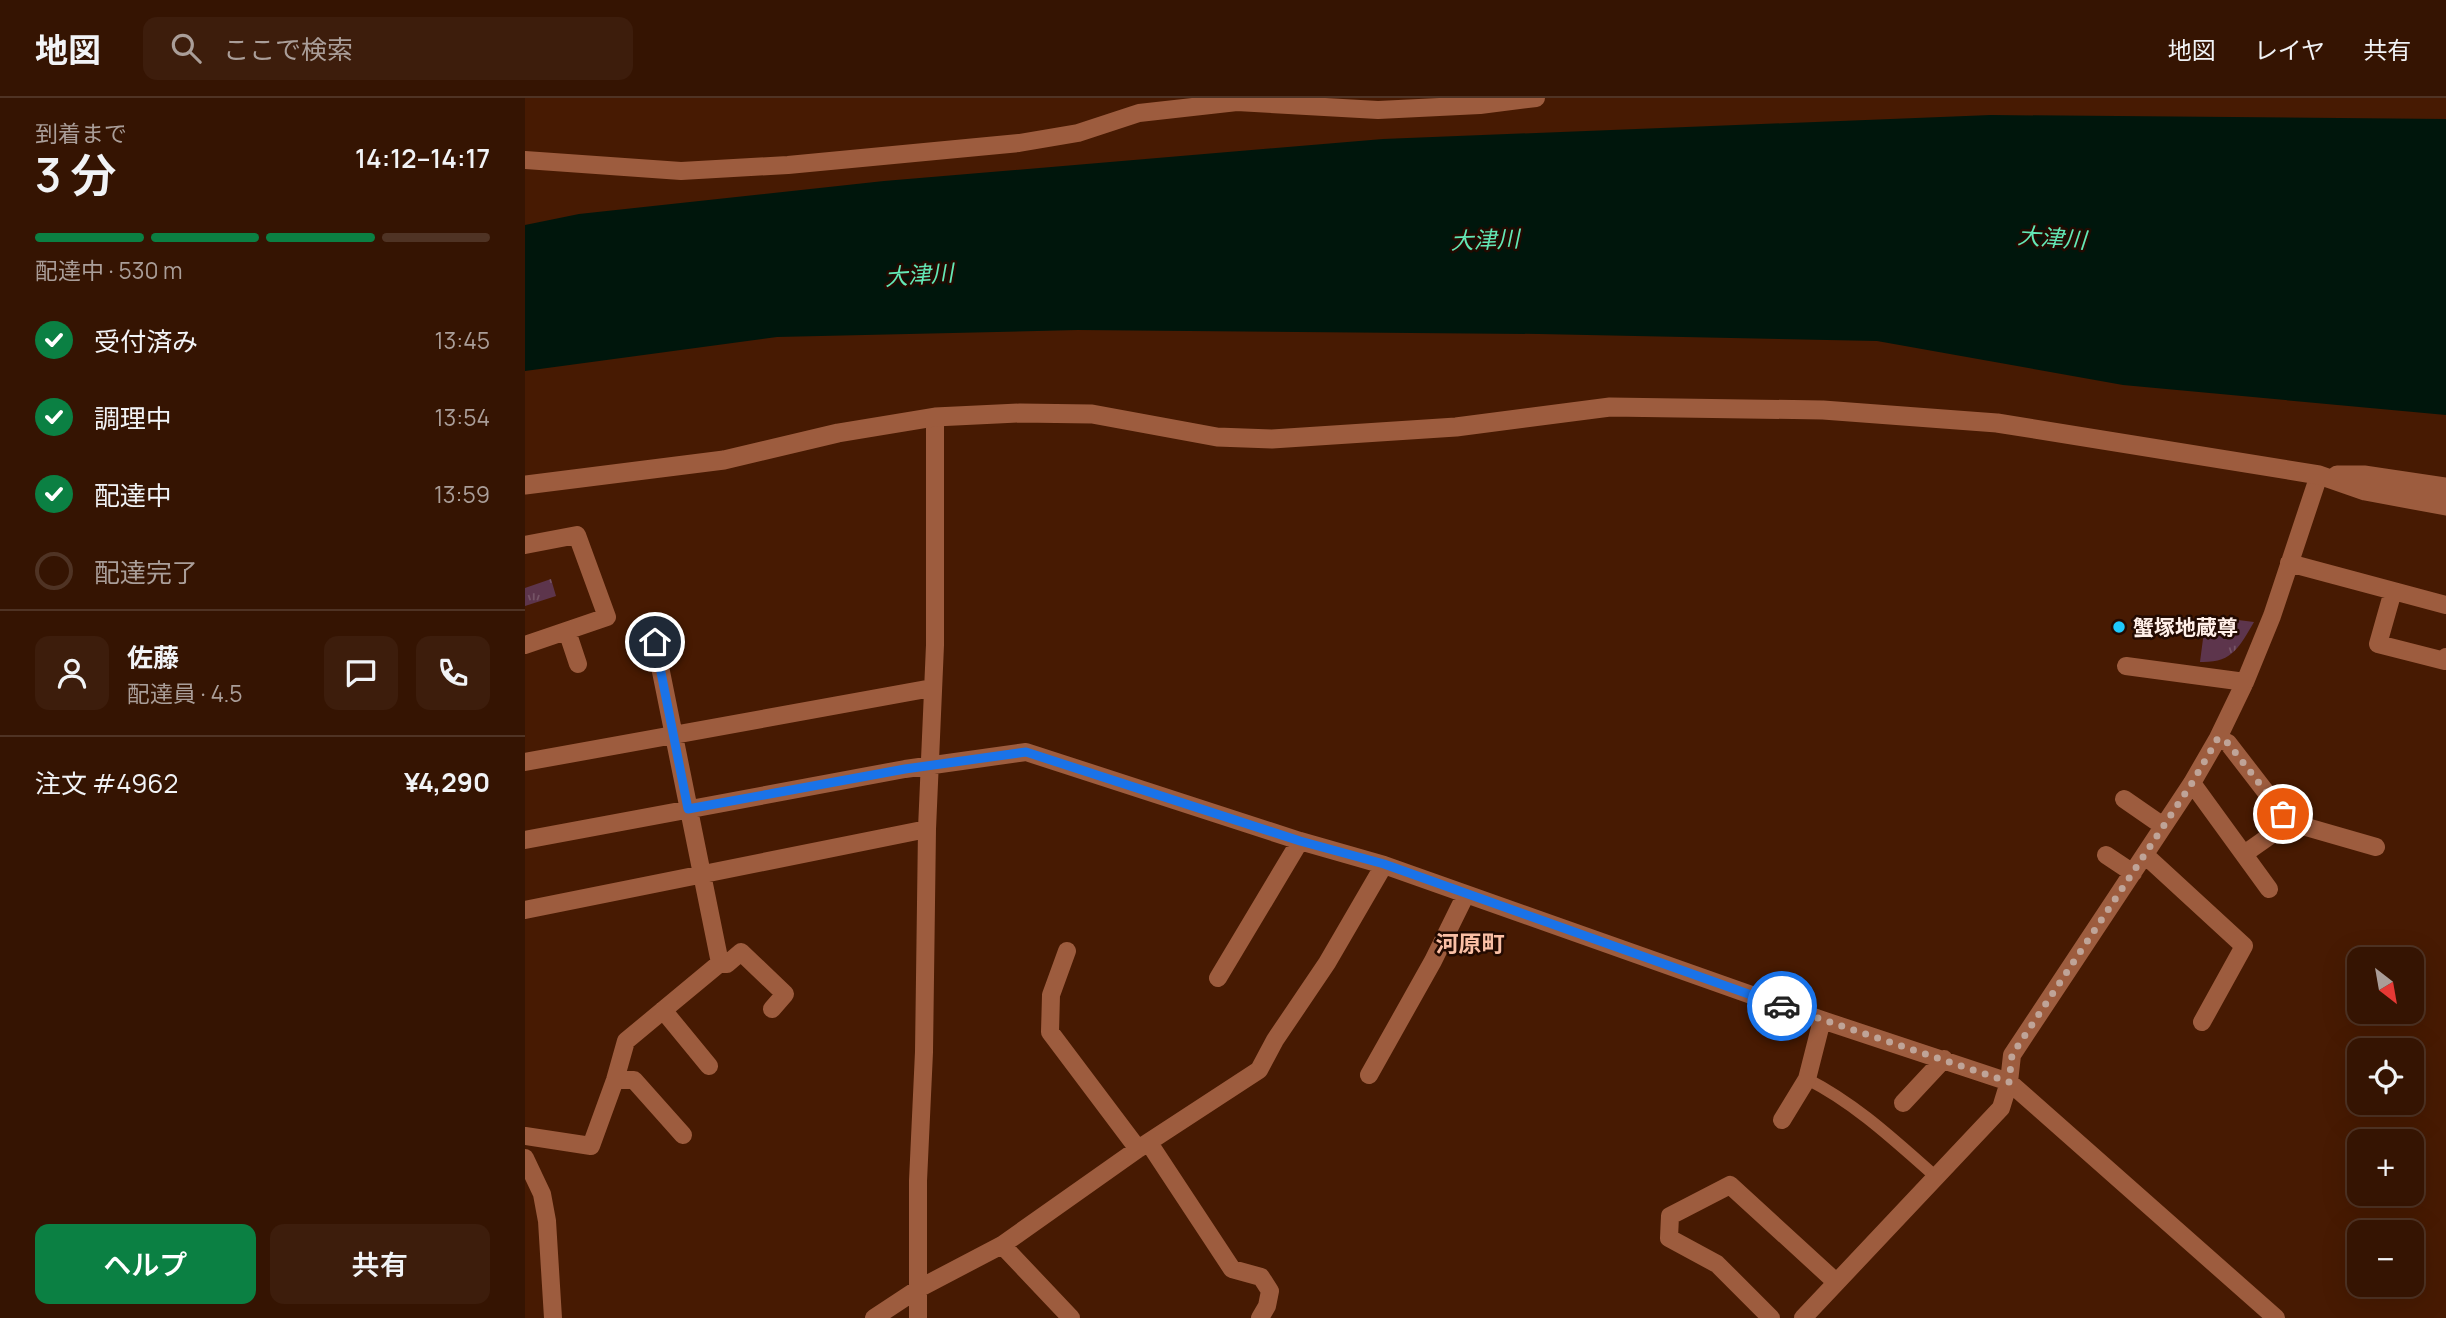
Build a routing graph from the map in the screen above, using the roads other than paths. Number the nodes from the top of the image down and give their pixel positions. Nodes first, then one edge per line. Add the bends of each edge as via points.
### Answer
1 (1536, 98) edge
2 (525, 160) edge
3 (935, 417) junction
4 (2319, 475) junction
5 (525, 485) edge
6 (2446, 487) edge
7 (2446, 506) edge
8 (525, 545) edge
9 (2289, 563) junction
10 (2393, 591) junction
11 (2446, 605) edge
12 (567, 631) junction
13 (655, 642) dead end
14 (525, 645) edge
15 (2446, 657) edge
16 (578, 664) dead end
17 (2126, 666) dead end
18 (2245, 682) junction
19 (932, 688) junction
20 (674, 734) junction
21 (2218, 738) junction
22 (525, 762) edge
23 (929, 765) junction
24 (2192, 783) junction
25 (2124, 799) dead end
26 (688, 809) junction
27 (2163, 826) junction
28 (927, 828) junction
29 (2271, 835) dead end
30 (525, 840) edge
31 (1300, 841) junction
32 (2376, 847) dead end
33 (2244, 854) junction
34 (2106, 855) dead end
35 (2145, 855) junction
36 (1384, 864) junction
37 (2133, 873) junction
38 (701, 874) junction
39 (2269, 890) dead end
40 (1467, 894) junction
41 (525, 910) edge
42 (1067, 951) dead end
43 (720, 963) junction
44 (1219, 978) dead end
45 (772, 1009) dead end
46 (663, 1010) junction
47 (1822, 1020) junction
48 (2202, 1022) dead end
49 (1944, 1059) junction
50 (709, 1066) dead end
51 (1369, 1075) dead end
52 (1807, 1079) junction
53 (615, 1080) junction
54 (2009, 1082) junction
55 (1903, 1103) dead end
56 (1782, 1120) dead end
57 (683, 1135) dead end
58 (525, 1136) edge
59 (1143, 1146) junction
60 (525, 1158) edge
61 (1935, 1176) junction
62 (1003, 1245) junction
63 (1836, 1282) junction
64 (918, 1289) junction
65 (553, 1318) edge
66 (874, 1318) edge
67 (918, 1318) edge
68 (1071, 1318) edge
69 (1260, 1318) edge
70 (1771, 1318) edge
71 (1803, 1318) edge
72 (2276, 1318) edge

1 - 2 street via 1378,110 1237,102 1139,113 1079,133 1019,143 788,165 681,171
3 - 4 street via 1092,414 1217,437 1272,439 1456,428 1610,407 1823,410 1997,423
3 - 5 street via 838,433 724,460
3 - 19 street
4 - 6 street via 2364,475
4 - 7 street via 2365,491
4 - 9 street
8 - 12 street via 577,535 607,617
9 - 10 street
9 - 18 street
10 - 11 street
10 - 15 street via 2378,644 2445,661
12 - 14 street
12 - 16 street
13 - 20 street
17 - 18 street
18 - 21 street
19 - 20 street
19 - 23 street
20 - 22 street
20 - 26 street
21 - 24 street
21 - 32 street via 2228,743 2290,821
23 - 26 street
23 - 28 street
23 - 31 street via 1026,752
24 - 27 street
24 - 33 street
25 - 27 street
26 - 30 street
26 - 38 street
27 - 35 street
28 - 38 street
28 - 64 street
29 - 33 street
31 - 36 street
31 - 44 street
33 - 39 street
34 - 37 street
35 - 37 street
35 - 48 street via 2217,909 2244,946 2230,986
36 - 40 street
36 - 59 street via 1259,1070
37 - 54 street via 2012,1055
38 - 41 street
38 - 43 street
40 - 47 street
40 - 51 street
42 - 59 street via 1051,995 1050,1032
43 - 45 street via 727,964 741,952 785,995
43 - 46 street
46 - 50 street
46 - 53 street via 626,1041
47 - 49 street
47 - 52 street
49 - 54 street
49 - 55 street
52 - 56 street
52 - 61 street via 1874,1122
53 - 57 street via 634,1080
53 - 58 street via 591,1146
54 - 61 street via 2001,1108
54 - 72 street
59 - 62 street
59 - 69 street via 1233,1269 1261,1276 1270,1291
60 - 65 street via 542,1194 547,1221
61 - 63 street
62 - 64 street
62 - 68 street
63 - 70 street via 1730,1185 1670,1216 1669,1238 1717,1264
63 - 71 street
64 - 66 street
64 - 67 street

